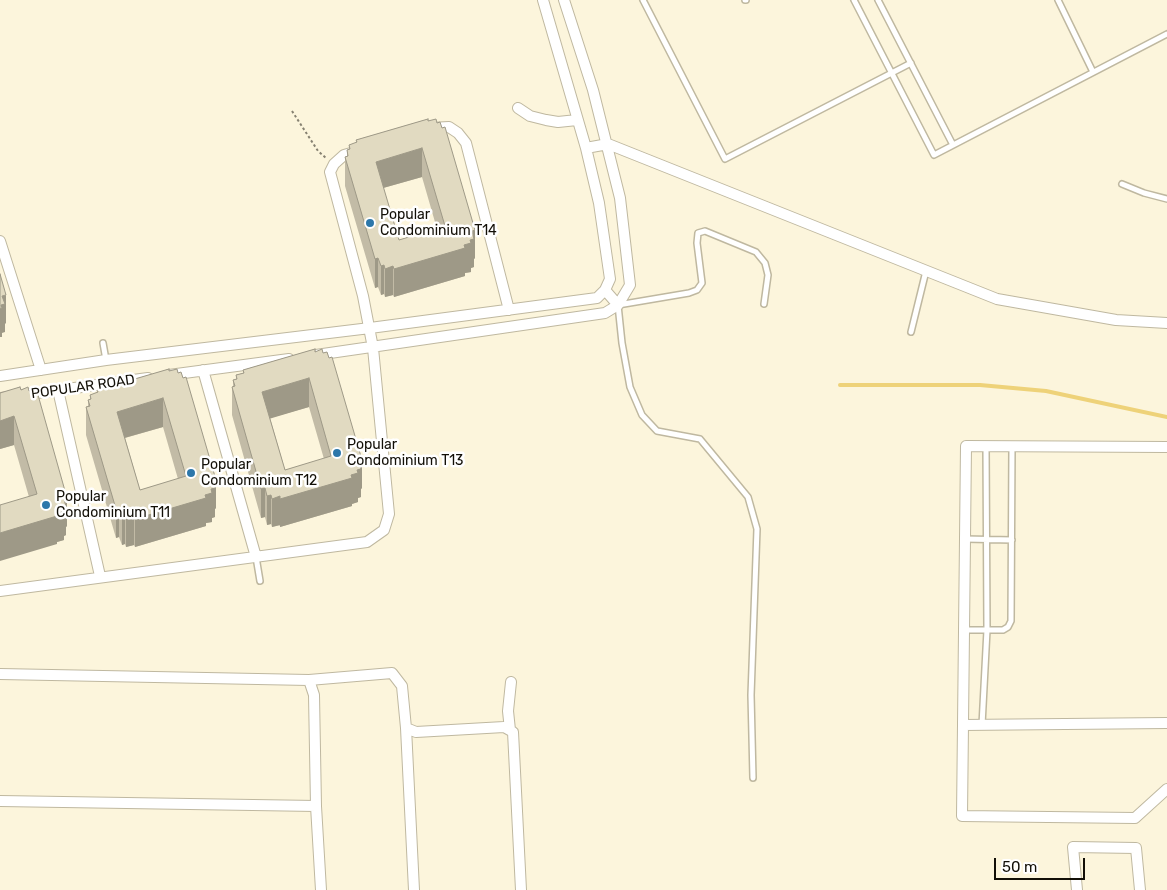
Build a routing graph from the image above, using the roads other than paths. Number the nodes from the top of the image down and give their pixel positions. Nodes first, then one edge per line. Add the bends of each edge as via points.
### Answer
1 (543, 0) edge
2 (564, 0) edge
3 (642, 0) edge
4 (854, 0) edge
5 (878, 0) edge
6 (1058, 0) edge
7 (1167, 34) edge
8 (911, 63) junction
9 (1093, 72) junction
10 (892, 73) junction
11 (518, 108) dead end
12 (578, 120) junction
13 (417, 132) edge
14 (608, 144) junction
15 (953, 145) junction
16 (372, 146) edge
17 (586, 148) junction
18 (1122, 184) dead end
19 (1167, 199) edge
20 (0, 241) edge
21 (926, 270) junction
22 (605, 290) junction
23 (764, 304) dead end
24 (618, 305) junction
25 (509, 310) junction
26 (1167, 323) edge
27 (370, 328) junction
28 (911, 332) dead end
29 (102, 343) dead end
30 (373, 348) junction
31 (106, 360) junction
32 (40, 370) junction
33 (203, 370) junction
34 (0, 376) edge
35 (58, 390) junction
36 (0, 398) edge
37 (986, 446) junction
38 (1012, 446) junction
39 (1167, 447) edge
40 (965, 539) junction
41 (986, 539) junction
42 (1012, 540) junction
43 (256, 557) junction
44 (100, 576) junction
45 (260, 581) dead end
46 (0, 590) edge
47 (964, 630) junction
48 (987, 630) junction
49 (0, 674) edge
50 (309, 680) junction
51 (512, 682) dead end
52 (1167, 724) edge
53 (963, 725) junction
54 (982, 725) junction
55 (406, 728) junction
56 (510, 730) junction
57 (753, 778) dead end
58 (1167, 789) edge
59 (0, 801) edge
60 (316, 806) junction
61 (321, 890) edge
62 (414, 890) edge
63 (520, 890) edge
64 (1077, 890) edge
65 (1140, 890) edge

1 - 12 street
2 - 14 street
3 - 10 lane via 725,159
4 - 10 lane
5 - 8 lane
6 - 9 lane
7 - 9 lane
8 - 10 lane
8 - 15 lane
9 - 15 lane
10 - 15 lane via 934,155
11 - 12 street via 530,116 546,120
12 - 17 street
13 - 25 street via 449,127 466,143
14 - 17 street
14 - 21 street
14 - 24 street via 620,198 630,286
16 - 27 street via 344,155 330,172
17 - 22 street via 600,203 610,279
18 - 19 lane via 1144,194
20 - 32 street
21 - 26 street via 997,300 1116,320
21 - 28 lane
22 - 24 street
22 - 25 street, POPULAR ROAD via 597,298
23 - 24 lane via 768,275 765,263 756,252 705,231 698,234 702,284 697,290
24 - 30 street, POPULAR ROAD via 605,313
24 - 57 lane via 630,387 642,415 656,431 700,439 748,497 757,530 751,695
25 - 27 street, POPULAR ROAD
27 - 30 street
27 - 31 street, POPULAR ROAD
29 - 31 lane
30 - 33 street, POPULAR ROAD
30 - 43 street via 389,514 384,530 367,542
31 - 32 street, POPULAR ROAD
32 - 34 street, POPULAR ROAD
33 - 35 street, POPULAR ROAD
33 - 43 street
35 - 36 street, POPULAR ROAD
35 - 44 street
37 - 38 street
37 - 40 street via 966,446
37 - 41 lane
38 - 39 street
38 - 42 lane
40 - 41 lane
40 - 47 street
41 - 42 lane
41 - 48 lane
42 - 48 lane via 1011,622 1003,630
43 - 44 street
43 - 45 lane
44 - 46 street
47 - 48 lane
47 - 53 street
48 - 54 lane
49 - 50 street
50 - 55 street via 392,673 402,686
50 - 60 street via 314,695
51 - 56 street via 508,710
52 - 54 street
53 - 54 street
53 - 58 street via 962,816 1136,818
55 - 56 street via 416,732 504,727
55 - 62 street
56 - 63 street via 513,732
59 - 60 street
60 - 61 street
64 - 65 street via 1073,847 1136,848

